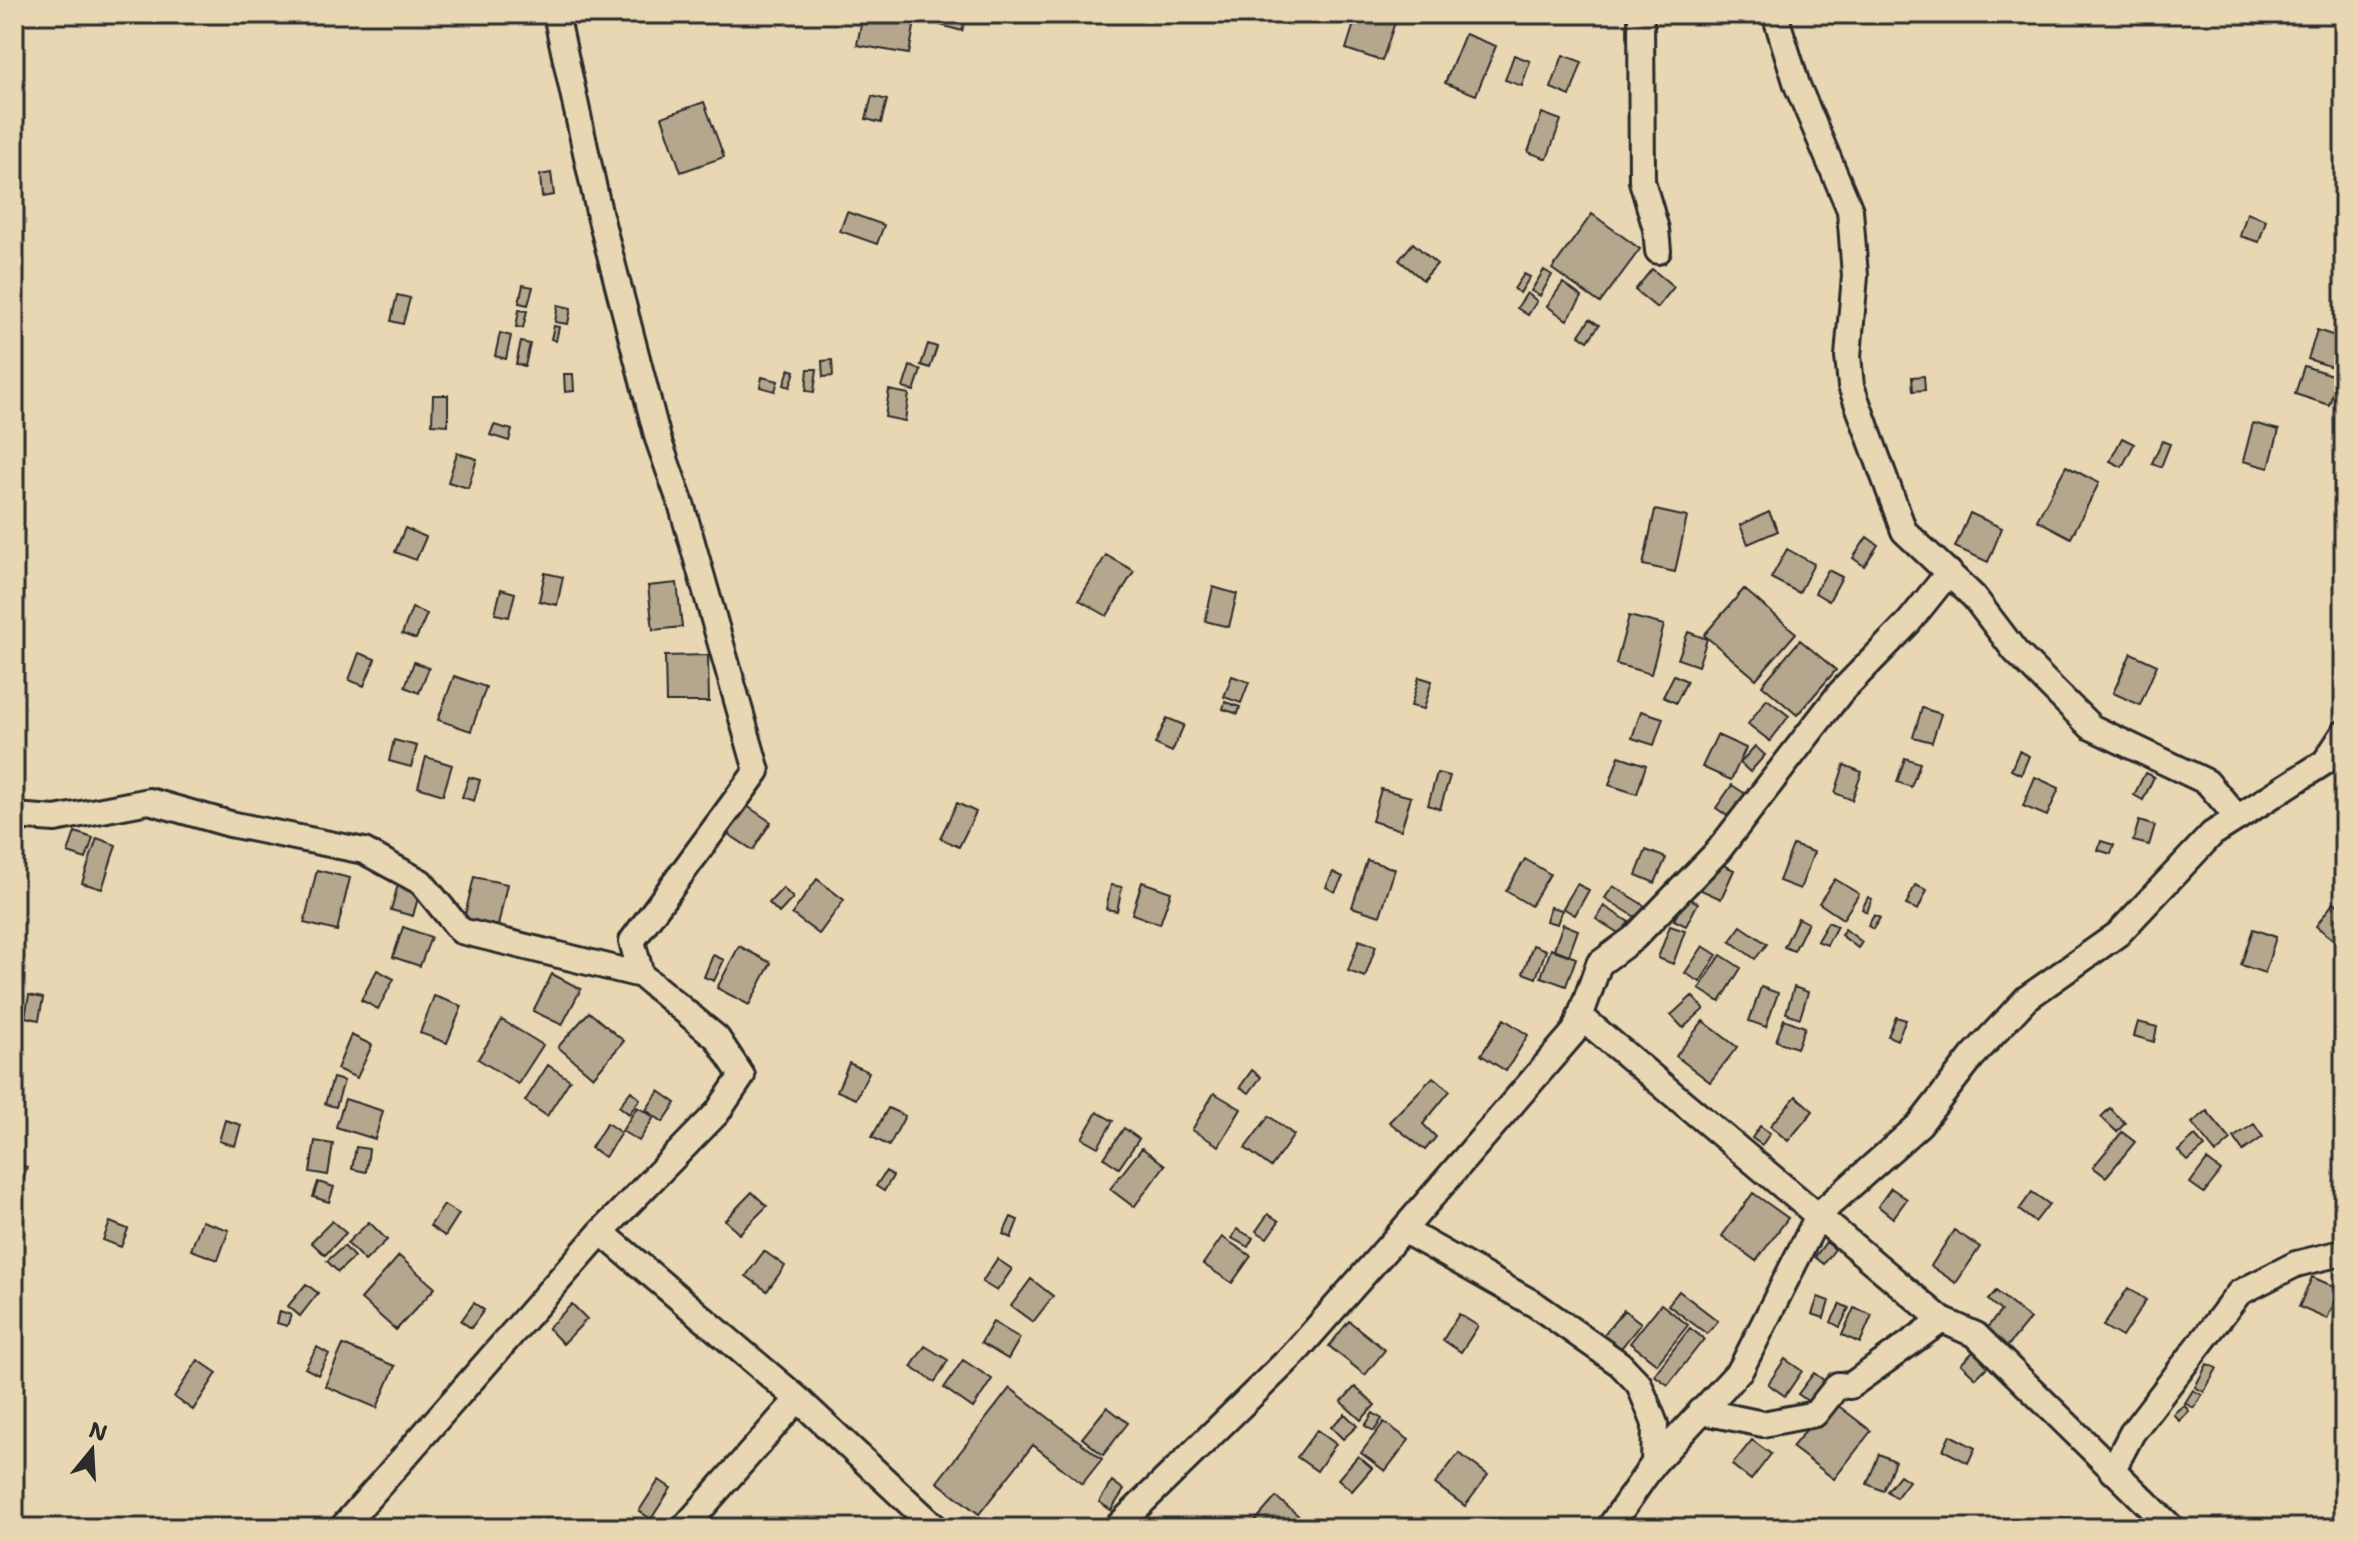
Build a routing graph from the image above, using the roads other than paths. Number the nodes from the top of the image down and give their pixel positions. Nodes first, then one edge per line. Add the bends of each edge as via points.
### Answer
1 (556, 14) edge
2 (1641, 14) edge
3 (1775, 14) edge
4 (1658, 251) dead end
5 (1949, 572) junction
6 (2344, 733) edge
7 (14, 816) edge
8 (2238, 818) junction
9 (641, 975) junction
10 (1580, 1016) junction
11 (1819, 1214) junction
12 (1403, 1230) junction
13 (601, 1232) junction
14 (2344, 1255) edge
15 (1942, 1320) junction
16 (798, 1399) junction
17 (1700, 1411) junction
18 (1654, 1463) junction
19 (2112, 1471) junction
20 (342, 1528) edge
21 (684, 1528) edge
22 (936, 1528) edge
23 (1116, 1528) edge
24 (1609, 1528) edge
25 (2172, 1528) edge

1 - 9 street via 599,212 654,424 757,771 632,941
2 - 4 street via 1642,181
3 - 5 street via 1797,85 1850,210 1855,276 1848,356 1851,386 1904,531
5 - 8 street via 2015,651 2091,727 2207,782
5 - 10 street via 1840,693 1718,851 1634,938 1599,964
6 - 8 street via 2325,762
7 - 9 street via 55,819 149,801 230,824 364,851 421,882 461,931
8 - 11 street via 2212,834 2118,934 2027,998 1920,1124
9 - 13 street via 717,1038 742,1076 717,1113
10 - 11 street
10 - 12 street via 1575,1031
11 - 15 street
11 - 17 street via 1741,1369
12 - 18 street via 1536,1305 1620,1364 1639,1384 1655,1424
12 - 23 street via 1283,1365
13 - 16 street
13 - 20 street
14 - 19 street via 2296,1264 2239,1293 2132,1433
15 - 17 street via 1850,1386 1838,1385 1815,1414 1763,1424
15 - 19 street via 1976,1335
16 - 21 street
16 - 22 street
17 - 18 street
18 - 24 street
19 - 25 street

